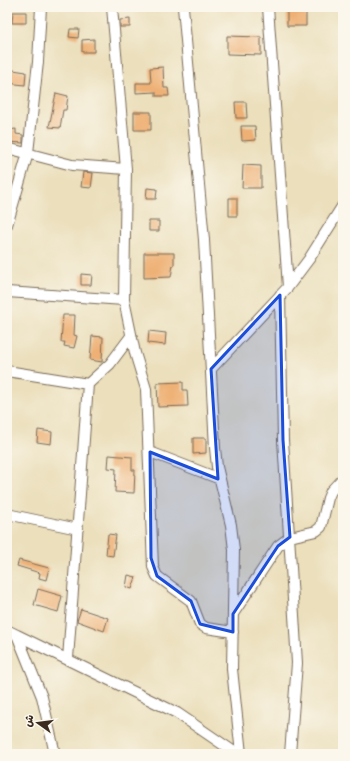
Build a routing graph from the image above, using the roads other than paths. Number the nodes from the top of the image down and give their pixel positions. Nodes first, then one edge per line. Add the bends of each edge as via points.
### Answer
1 (41, 7) edge
2 (112, 7) edge
3 (183, 7) edge
4 (268, 7) edge
5 (7, 148) edge
6 (28, 153) junction
7 (126, 169) junction
8 (343, 206) edge
9 (343, 212) edge
10 (7, 225) edge
11 (288, 287) junction
12 (7, 292) edge
13 (280, 295) junction
14 (124, 300) junction
15 (131, 336) junction
16 (211, 369) junction
17 (7, 371) edge
18 (88, 384) junction
19 (150, 452) junction
20 (343, 478) edge
21 (220, 479) junction
22 (7, 514) edge
23 (78, 529) junction
24 (290, 538) junction
25 (233, 614) junction
26 (7, 630) edge
27 (233, 632) junction
28 (16, 635) junction
29 (68, 659) junction
30 (55, 754) edge
31 (236, 754) edge
32 (242, 754) edge
33 (290, 754) edge

1 - 6 street
2 - 7 street
3 - 16 street via 204,240
4 - 11 street
5 - 6 street
6 - 7 street via 72,165
6 - 10 street
7 - 14 street
8 - 9 street
8 - 11 street
11 - 13 street
12 - 14 street
13 - 16 street
13 - 24 street via 283,440
14 - 15 street
15 - 18 street via 110,364
15 - 19 street via 146,389
16 - 21 street via 215,448
17 - 18 street
18 - 23 street
19 - 21 street
19 - 27 street via 153,567 157,576 191,601 200,624 206,628
20 - 24 street via 331,491 321,527 316,531
21 - 25 street via 234,550
22 - 23 street
23 - 29 street
24 - 25 street via 278,546
24 - 33 street via 297,663
25 - 27 street
26 - 28 street
27 - 32 street via 232,668
28 - 29 street
28 - 30 street via 42,697
29 - 31 street via 177,713

